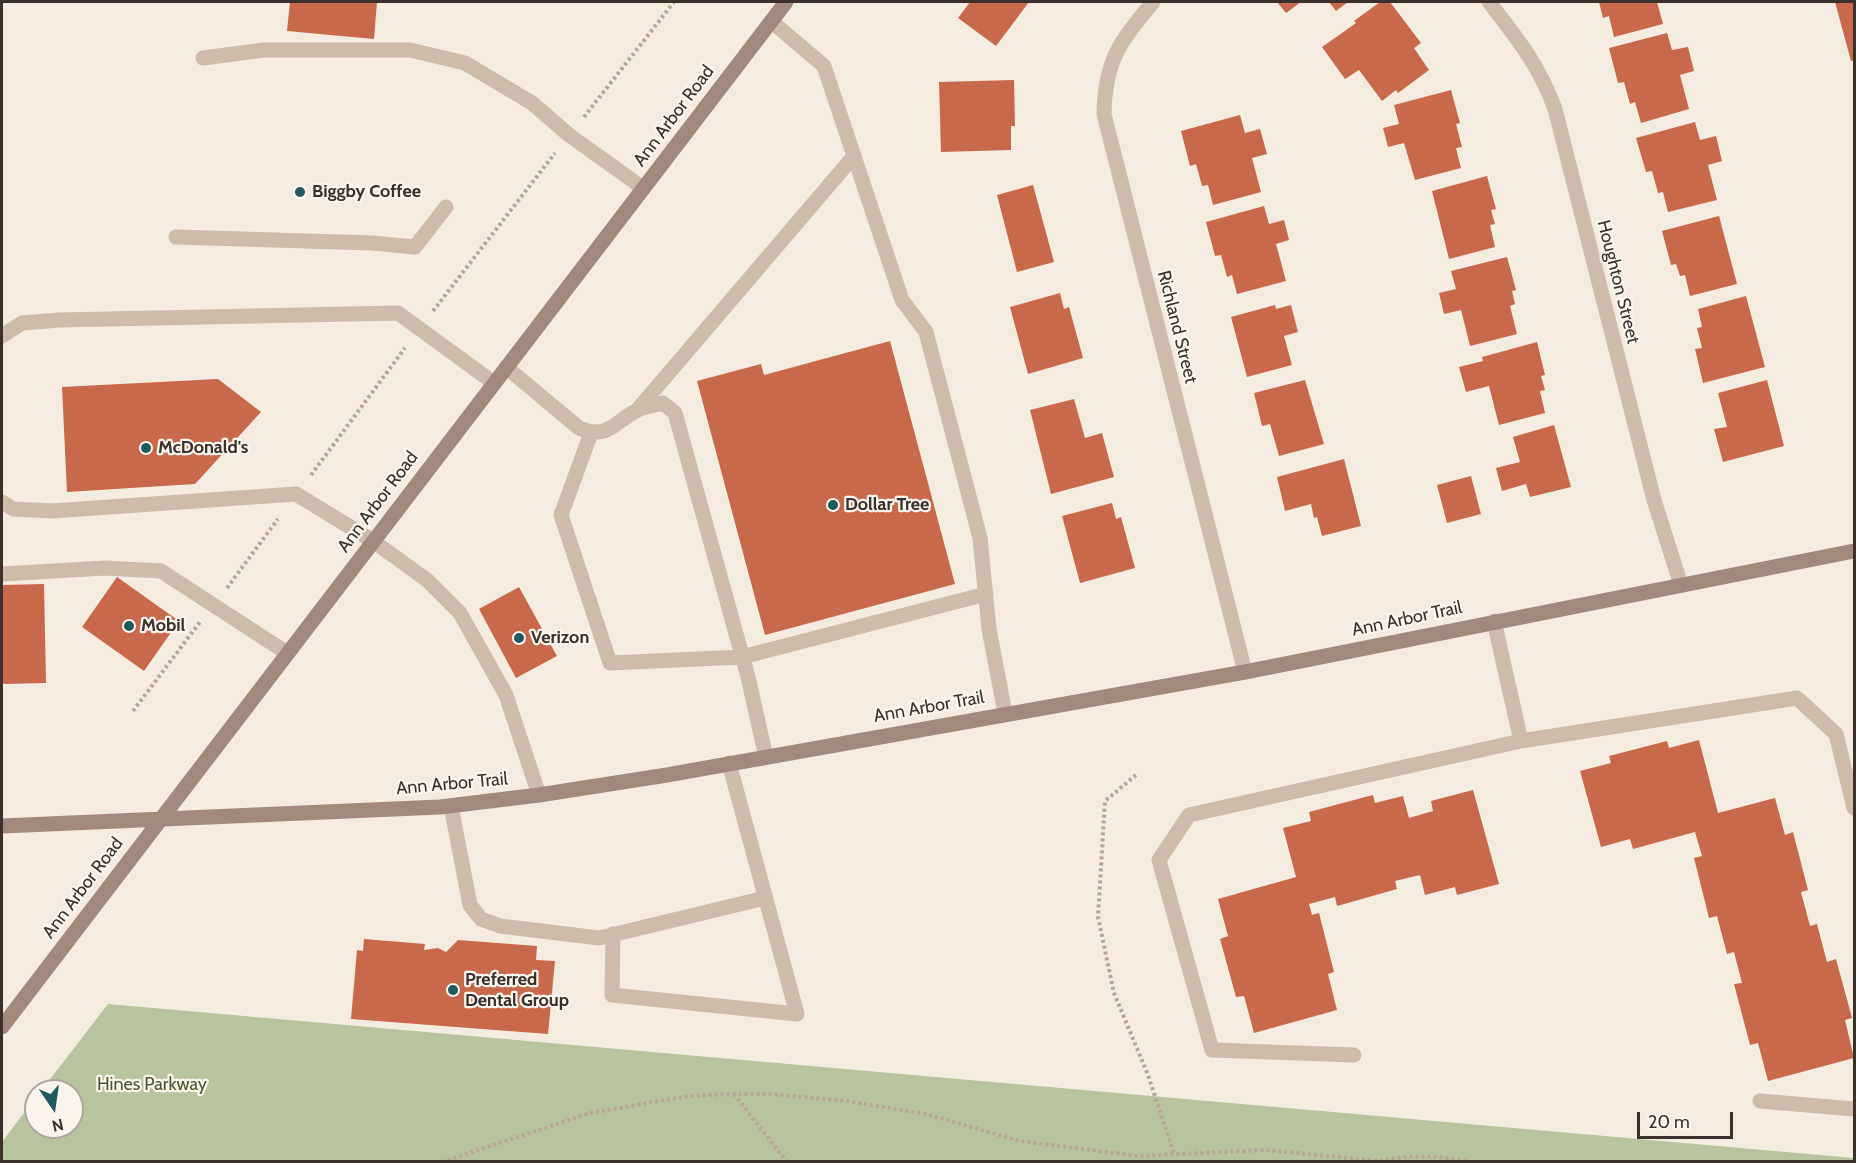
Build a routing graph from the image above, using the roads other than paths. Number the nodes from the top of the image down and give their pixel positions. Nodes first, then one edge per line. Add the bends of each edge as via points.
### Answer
1 (786, 2) edge
2 (1153, 2) edge
3 (1490, 2) edge
4 (771, 21) junction
5 (203, 58) dead end
6 (854, 156) junction
7 (643, 188) junction
8 (446, 207) dead end
9 (176, 237) dead end
10 (2, 336) edge
11 (506, 367) junction
12 (494, 383) junction
13 (638, 409) junction
14 (591, 433) junction
15 (2, 502) edge
16 (374, 541) junction
17 (1854, 551) edge
18 (2, 574) edge
19 (1681, 585) junction
20 (986, 594) junction
21 (1494, 621) junction
22 (288, 653) junction
23 (742, 657) junction
24 (1245, 672) junction
25 (1005, 713) junction
26 (1521, 741) junction
27 (766, 757) junction
28 (729, 763) junction
29 (539, 795) junction
30 (451, 806) junction
31 (1854, 807) edge
32 (161, 818) junction
33 (2, 826) edge
34 (765, 897) junction
35 (613, 934) junction
36 (2, 1027) edge
37 (1354, 1055) dead end
38 (1760, 1101) dead end
39 (1854, 1109) edge

1 - 4 street, Ann Arbor Road
2 - 24 street, Richland Street via 1123,39 1111,62 1104,88 1104,114
3 - 19 street, Houghton Street via 1530,55 1554,109 1654,500
4 - 6 street via 824,66
4 - 7 street, Ann Arbor Road
5 - 7 street via 264,50 410,50 465,63 532,103
6 - 13 street
6 - 20 street via 902,300 926,333 980,538
7 - 11 street, Ann Arbor Road
8 - 9 street via 415,247
10 - 12 street via 22,323 59,320 398,313
11 - 12 street, Ann Arbor Road
11 - 14 street via 579,428
12 - 16 street, Ann Arbor Road
13 - 14 street via 614,428
13 - 23 street via 663,403 675,413
14 - 23 street via 561,515 610,663
15 - 16 street via 13,509 52,511 296,494
16 - 22 street, Ann Arbor Road
16 - 29 street via 427,580 460,613 506,695
17 - 19 street, Ann Arbor Trail
18 - 22 street via 105,568 161,571
19 - 21 street, Ann Arbor Trail
20 - 23 street
20 - 25 street
21 - 24 street, Ann Arbor Trail
21 - 26 street
22 - 32 street, Ann Arbor Road
23 - 27 street
24 - 25 street, Ann Arbor Trail
25 - 27 street, Ann Arbor Trail
26 - 31 street via 1797,698 1836,734
26 - 37 street via 1189,814 1159,860 1212,1050
27 - 28 street, Ann Arbor Trail
28 - 29 street, Ann Arbor Trail
28 - 34 street
29 - 30 street, Ann Arbor Trail
30 - 32 street, Ann Arbor Trail
30 - 35 street via 470,905 482,920 500,926 599,938
32 - 33 street, Ann Arbor Trail
32 - 36 street, Ann Arbor Road
34 - 35 street
34 - 35 street via 797,1014 612,995
38 - 39 street

